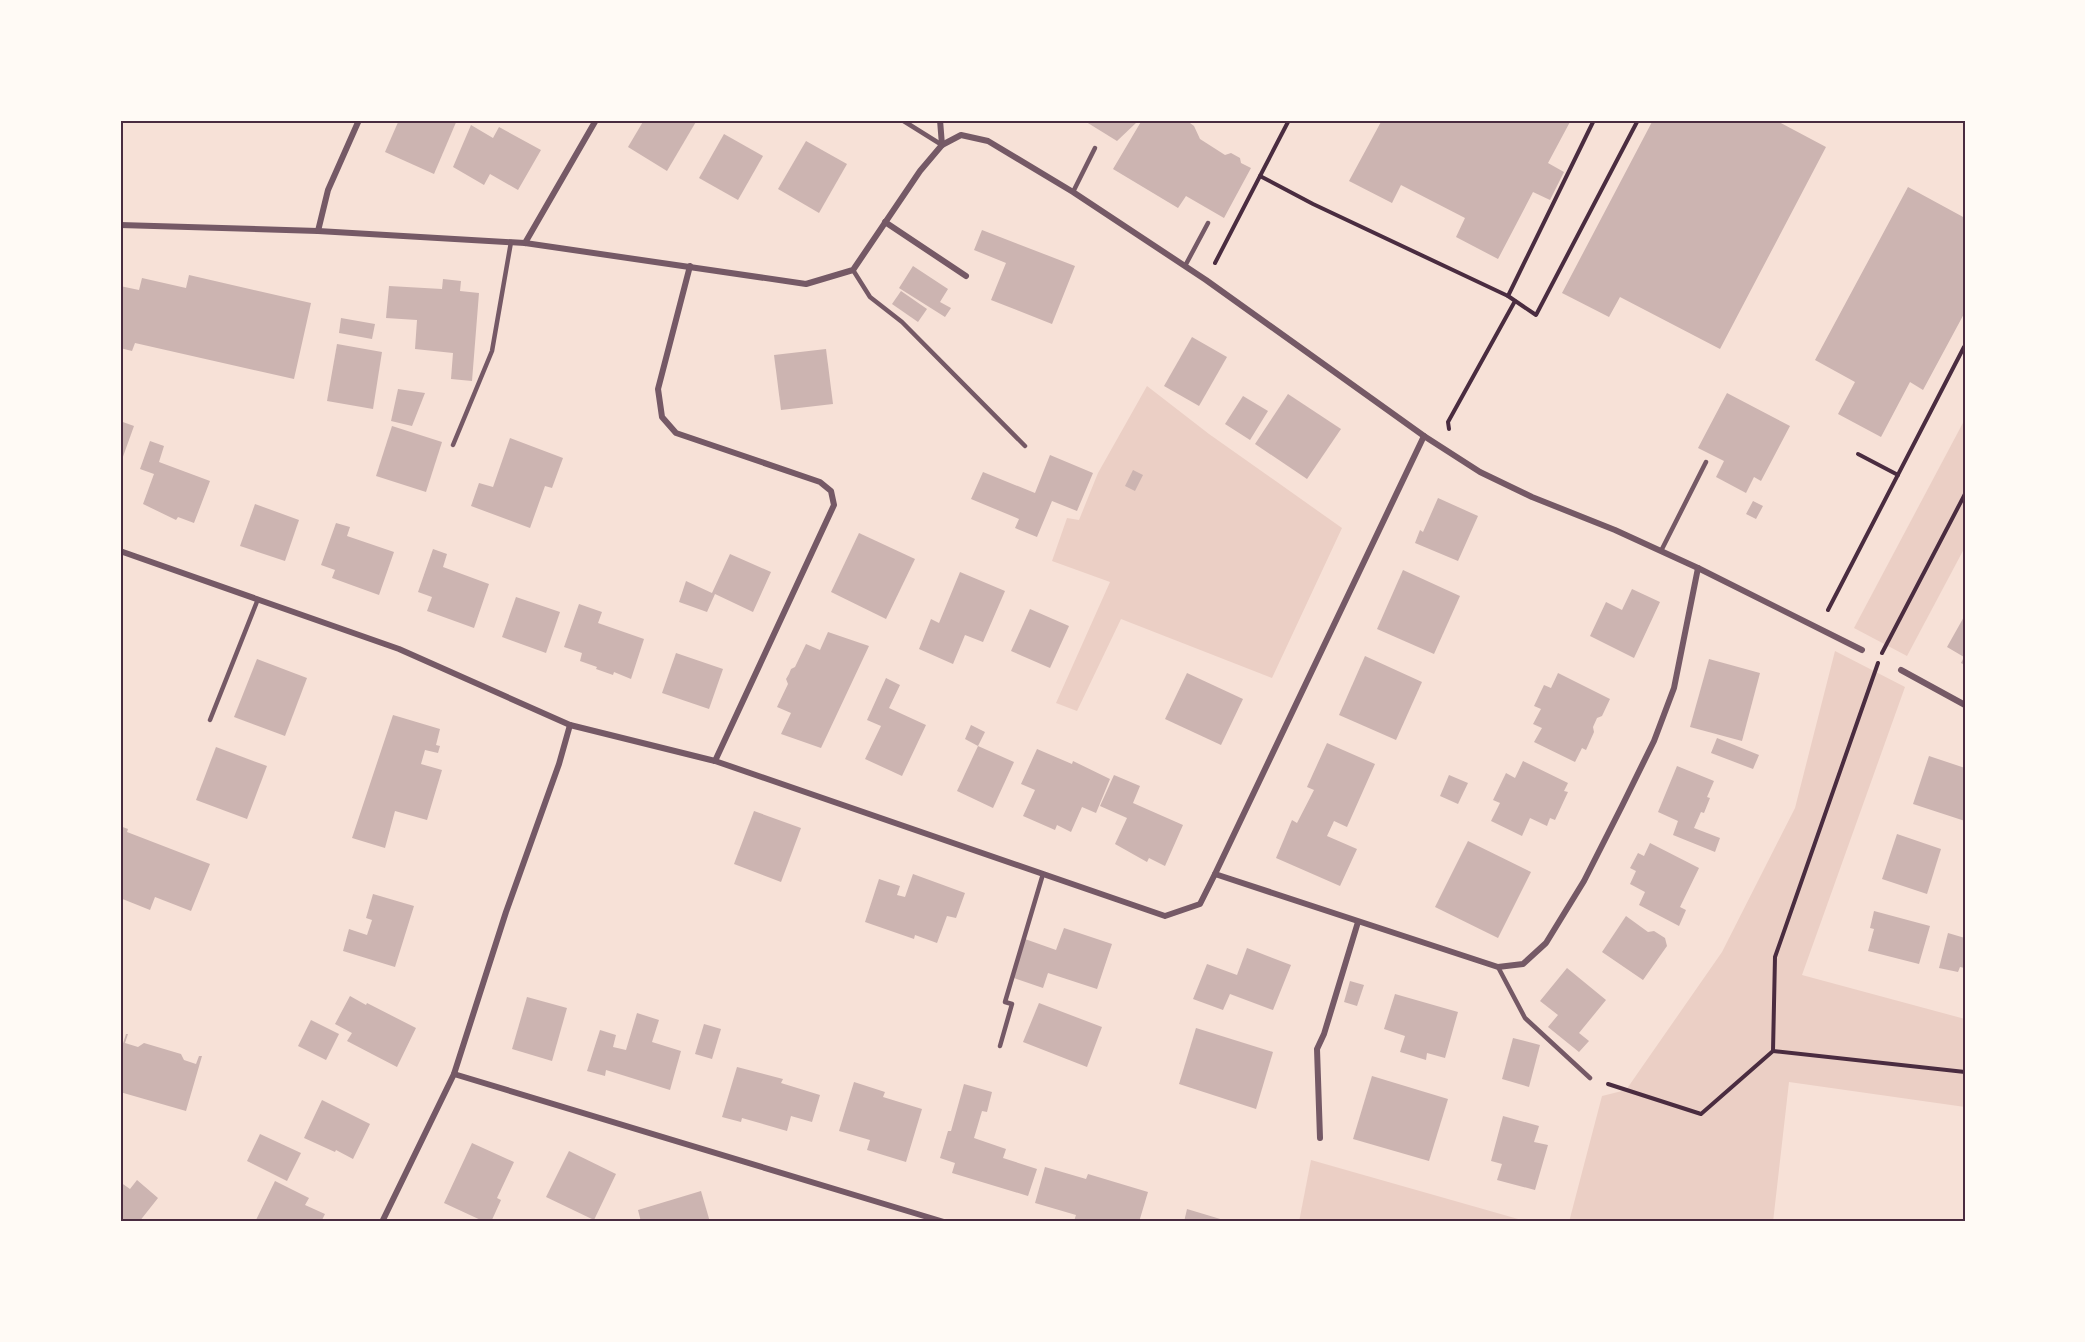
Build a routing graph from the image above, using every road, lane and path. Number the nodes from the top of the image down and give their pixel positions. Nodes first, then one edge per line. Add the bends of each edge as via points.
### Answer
1 (360, 120) edge
2 (596, 120) edge
3 (902, 120) edge
4 (940, 120) edge
5 (1289, 120) edge
6 (1594, 120) edge
7 (1638, 120) edge
8 (942, 145) junction
9 (1095, 148) dead end
10 (1260, 176) junction
11 (1073, 192) junction
12 (885, 222) junction
13 (1208, 222) dead end
14 (120, 225) edge
15 (318, 231) junction
16 (511, 242) junction
17 (525, 243) junction
18 (690, 266) junction
19 (1185, 266) junction
20 (853, 270) junction
21 (966, 276) dead end
22 (1206, 280) junction
23 (1508, 296) junction
24 (1515, 301) junction
25 (1964, 347) edge
26 (1424, 436) junction
27 (453, 445) dead end
28 (1024, 446) dead end
29 (1452, 453) junction
30 (1858, 453) dead end
31 (1706, 462) dead end
32 (1898, 475) junction
33 (1965, 494) edge
34 (120, 551) edge
35 (1661, 551) junction
36 (1698, 568) junction
37 (258, 599) junction
38 (1818, 628) junction
39 (1862, 650) dead end
40 (1901, 670) dead end
41 (1965, 705) edge
42 (210, 720) dead end
43 (570, 725) junction
44 (715, 760) junction
45 (1043, 874) junction
46 (1215, 874) junction
47 (1358, 922) junction
48 (1498, 968) junction
49 (1000, 1046) dead end
50 (1773, 1051) junction
51 (1965, 1072) edge
52 (454, 1074) junction
53 (1590, 1078) joint
54 (1320, 1138) dead end
55 (382, 1222) edge
56 (944, 1222) edge

1 - 15 street via 328,190
2 - 17 street
3 - 8 lane
4 - 8 street
5 - 10 path
6 - 23 path
7 - 24 path via 1536,315
8 - 11 street via 961,135 988,141
8 - 12 street
9 - 11 lane
10 - 22 path
10 - 23 path
11 - 19 street
12 - 20 street
12 - 21 street
13 - 19 lane
14 - 15 street
15 - 16 street
16 - 17 street
16 - 27 lane via 492,351
17 - 18 street
18 - 20 street via 806,284
18 - 44 street via 658,389 662,417 676,433 820,482 831,491 834,505
19 - 22 street
20 - 28 lane via 870,297 902,322
22 - 26 street
23 - 24 path
24 - 29 path via 1448,422
25 - 32 path
26 - 29 street
26 - 46 street
29 - 35 street via 1480,472 1532,497
30 - 32 path
31 - 35 lane
32 - 38 path
33 - 50 path via 1880,658 1775,957
34 - 37 street
35 - 36 street
36 - 38 street
36 - 48 street via 1674,688 1654,741 1584,881 1545,943 1523,964
37 - 42 lane
37 - 43 street via 399,649
38 - 39 street
40 - 41 street
43 - 44 street
43 - 52 street
44 - 45 street
45 - 46 street via 1165,916 1200,904
45 - 49 lane via 1005,1002 1012,1004
46 - 47 street
47 - 48 street
47 - 54 street via 1317,1049
48 - 53 lane via 1525,1018
50 - 51 path
50 - 53 path via 1701,1114
52 - 55 street
52 - 56 street

